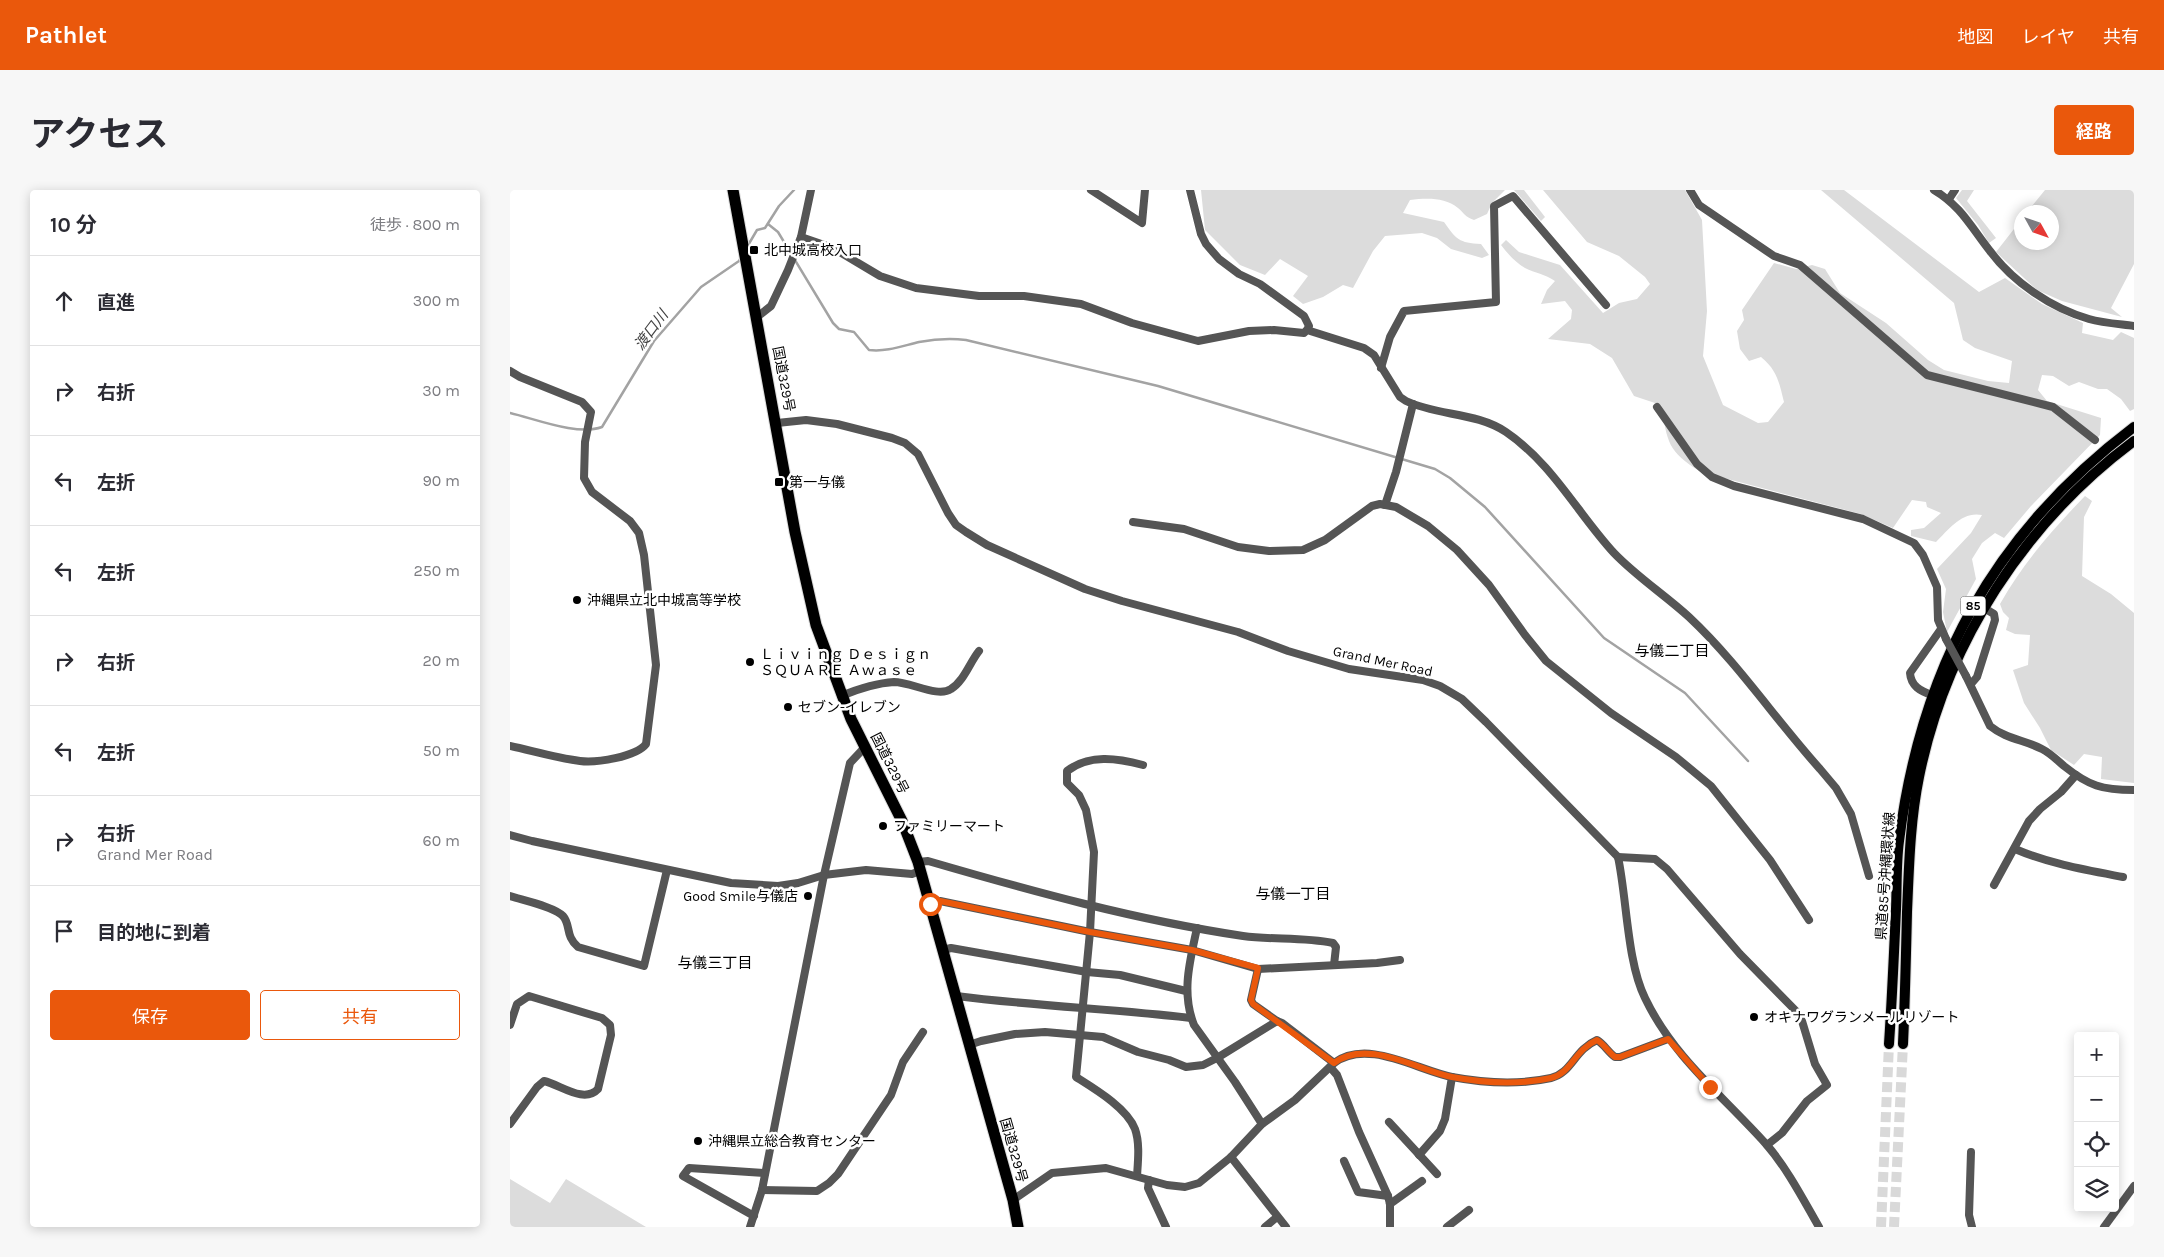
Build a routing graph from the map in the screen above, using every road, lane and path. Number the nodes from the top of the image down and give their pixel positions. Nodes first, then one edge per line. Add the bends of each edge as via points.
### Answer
1 (733, 190) edge
2 (811, 190) edge
3 (1091, 190) edge
4 (1145, 190) edge
5 (1190, 190) edge
6 (1690, 190) edge
7 (1934, 190) edge
8 (1955, 190) edge
9 (1949, 199) junction
10 (801, 237) junction
11 (1606, 304) dead end
12 (757, 317) junction
13 (2134, 326) edge
14 (1307, 330) junction
15 (1382, 368) junction
16 (510, 371) edge
17 (1413, 404) junction
18 (1657, 407) dead end
19 (777, 423) junction
20 (2134, 427) edge
21 (2095, 440) dead end
22 (2134, 440) edge
23 (1384, 504) junction
24 (1133, 522) dead end
25 (1984, 608) junction
26 (1941, 629) junction
27 (979, 651) dead end
28 (1971, 684) junction
29 (841, 696) junction
30 (1930, 700) junction
31 (510, 746) edge
32 (865, 747) junction
33 (1143, 765) dead end
34 (2076, 775) junction
35 (2134, 790) edge
36 (510, 835) edge
37 (2015, 849) junction
38 (1618, 857) junction
39 (919, 867) junction
40 (667, 870) junction
41 (824, 875) junction
42 (1868, 876) dead end
43 (2123, 877) dead end
44 (1994, 885) dead end
45 (510, 896) edge
46 (930, 904) junction
47 (1092, 905) junction
48 (1809, 920) dead end
49 (1198, 928) junction
50 (1090, 932) junction
51 (943, 950) junction
52 (1192, 950) junction
53 (1400, 960) dead end
54 (1334, 965) junction
55 (1258, 968) junction
56 (1087, 972) junction
57 (1186, 991) junction
58 (956, 996) junction
59 (1083, 1008) junction
60 (1191, 1018) junction
61 (1277, 1021) junction
62 (510, 1025) edge
63 (923, 1032) dead end
64 (1082, 1035) junction
65 (1668, 1039) junction
66 (1890, 1044) tunnel mouth
67 (1903, 1044) tunnel mouth
68 (969, 1045) junction
69 (1217, 1058) junction
70 (1332, 1065) junction
71 (1452, 1077) junction
72 (1389, 1122) dead end
73 (510, 1124) edge
74 (1262, 1124) junction
75 (1767, 1145) junction
76 (1971, 1152) dead end
77 (1419, 1155) junction
78 (1231, 1157) junction
79 (1344, 1161) dead end
80 (765, 1173) junction
81 (1437, 1174) dead end
82 (1137, 1176) junction
83 (1149, 1180) junction
84 (1422, 1181) dead end
85 (2134, 1186) edge
86 (762, 1190) junction
87 (1013, 1200) junction
88 (1389, 1200) junction
89 (1469, 1210) dead end
90 (754, 1216) junction
91 (1277, 1217) junction
92 (750, 1227) edge
93 (1018, 1227) edge
94 (1166, 1227) edge
95 (1265, 1227) edge
96 (1286, 1227) edge
97 (1390, 1227) edge
98 (1446, 1227) edge
99 (1818, 1227) edge
100 (1972, 1227) edge
101 (2104, 1227) edge

1 - 12 highway, 国道329号
2 - 10 street
3 - 4 street via 1142,223
5 - 14 street via 1195,216 1206,244 1238,274 1260,284 1304,316 1309,326
6 - 21 street via 1698,205 1774,256 1800,265 1926,375 2053,407
7 - 9 street
8 - 9 street
9 - 13 street via 2014,278 2062,309 2090,320
10 - 12 street via 771,306
10 - 14 street via 833,248 880,276 916,288 1081,304 1186,339 1208,340 1249,331 1304,333
11 - 15 street via 1513,196 1494,206 1496,302 1404,312 1390,336
12 - 19 highway, 国道329号
14 - 15 street via 1364,348 1374,355
15 - 17 street via 1400,396
16 - 31 street via 582,402 591,412 585,442 584,478 592,492 630,521 639,533 656,665 646,744 641,751 629,756 581,762
17 - 23 street via 1399,463
17 - 42 street via 1490,424 1507,432 1532,454 1614,553 1716,646 1836,788 1854,823
18 - 26 street via 1698,464 1712,476 1734,486 1863,519 1914,543 1937,587
19 - 29 highway, 国道329号 via 808,595
19 - 38 street, Grand Mer Road via 806,420 830,423 905,443 918,454 956,525 987,545 1085,589 1238,632 1288,651 1349,668 1423,680 1440,686 1462,699 1486,722
20 - 30 main road, 県道85号沖縄環状線 / 85 via 2082,468 2013,545 1983,588 1958,634
22 - 25 main road, 県道85号沖縄環状線 / 85 via 2060,506 2022,551
23 - 24 street via 1372,506 1325,540 1302,550 1269,551 1238,547 1184,529
23 - 48 street via 1396,507 1428,526 1457,550 1489,585 1546,661 1711,786 1770,860
25 - 28 street via 1994,614 1995,620 1977,677
25 - 67 main road, 県道85号沖縄環状線 / 85 via 1953,670 1919,777 1911,842
26 - 28 street, bridge
26 - 30 street via 1910,672 1913,684
27 - 29 street via 962,678 943,693 894,682 860,688
28 - 34 street via 1990,726 2004,736 2044,749
29 - 32 highway, 国道329号
30 - 66 main road, 県道85号沖縄環状線 / 85 via 1915,749 1899,843
32 - 39 highway, 国道329号 via 902,821
32 - 41 street via 850,763
33 - 47 street via 1123,760 1091,760 1067,771 1067,783 1079,795 1086,810 1094,852
34 - 35 street via 2094,786
34 - 37 street via 2029,821
36 - 40 street
37 - 43 street via 2039,859
37 - 44 street
38 - 65 street via 1634,963 1644,997
38 - 75 street via 1655,859 1802,1021 1815,1064 1827,1086 1807,1101 1782,1133
39 - 41 street via 912,874 866,870
39 - 46 highway, 国道329号
39 - 47 street via 928,861
40 - 41 street via 731,883 778,886
40 - 45 street via 644,966 578,947 570,940 566,922 557,911
41 - 80 street
46 - 50 street via 940,901
46 - 51 highway, 国道329号
47 - 49 street
47 - 50 street
49 - 52 street
49 - 54 street via 1244,936 1334,943
50 - 52 street
50 - 56 street
51 - 56 street via 951,948
51 - 58 highway, 国道329号
52 - 55 street
52 - 57 street
53 - 54 street
54 - 55 street
55 - 61 street via 1251,1000
56 - 57 street via 1120,975
56 - 59 street
57 - 60 street
58 - 59 street
58 - 68 highway, 国道329号
59 - 60 street
59 - 64 street
60 - 69 street
61 - 69 street
61 - 70 street
62 - 73 street via 517,1004 529,996 602,1018 610,1025 611,1035 598,1088 593,1094 583,1096 544,1081
63 - 86 street via 903,1062 891,1095 829,1183 817,1191
64 - 68 street via 1015,1034
64 - 69 street via 1103,1037 1186,1067 1203,1065
64 - 82 street via 1076,1078 1120,1109 1135,1128
65 - 71 street via 1620,1057 1615,1057 1597,1040 1586,1045 1566,1071 1553,1078 1505,1083
65 - 75 street
68 - 87 highway, 国道329号
69 - 74 street
70 - 71 street via 1356,1053 1372,1053
70 - 74 street via 1295,1100
70 - 88 street
71 - 77 street via 1440,1131
72 - 77 street
74 - 78 street
75 - 99 street via 1797,1187
76 - 100 street via 1969,1215
77 - 81 street
78 - 83 street via 1199,1183 1184,1187
78 - 91 street
79 - 88 street via 1358,1192
80 - 86 street
80 - 90 street via 689,1168 683,1176
82 - 83 street
82 - 87 street via 1106,1168 1052,1173
83 - 94 street via 1148,1188
84 - 88 street
85 - 101 street
86 - 90 street
87 - 93 highway, 国道329号
88 - 97 street
89 - 98 street
90 - 92 street
91 - 95 street
91 - 96 street

